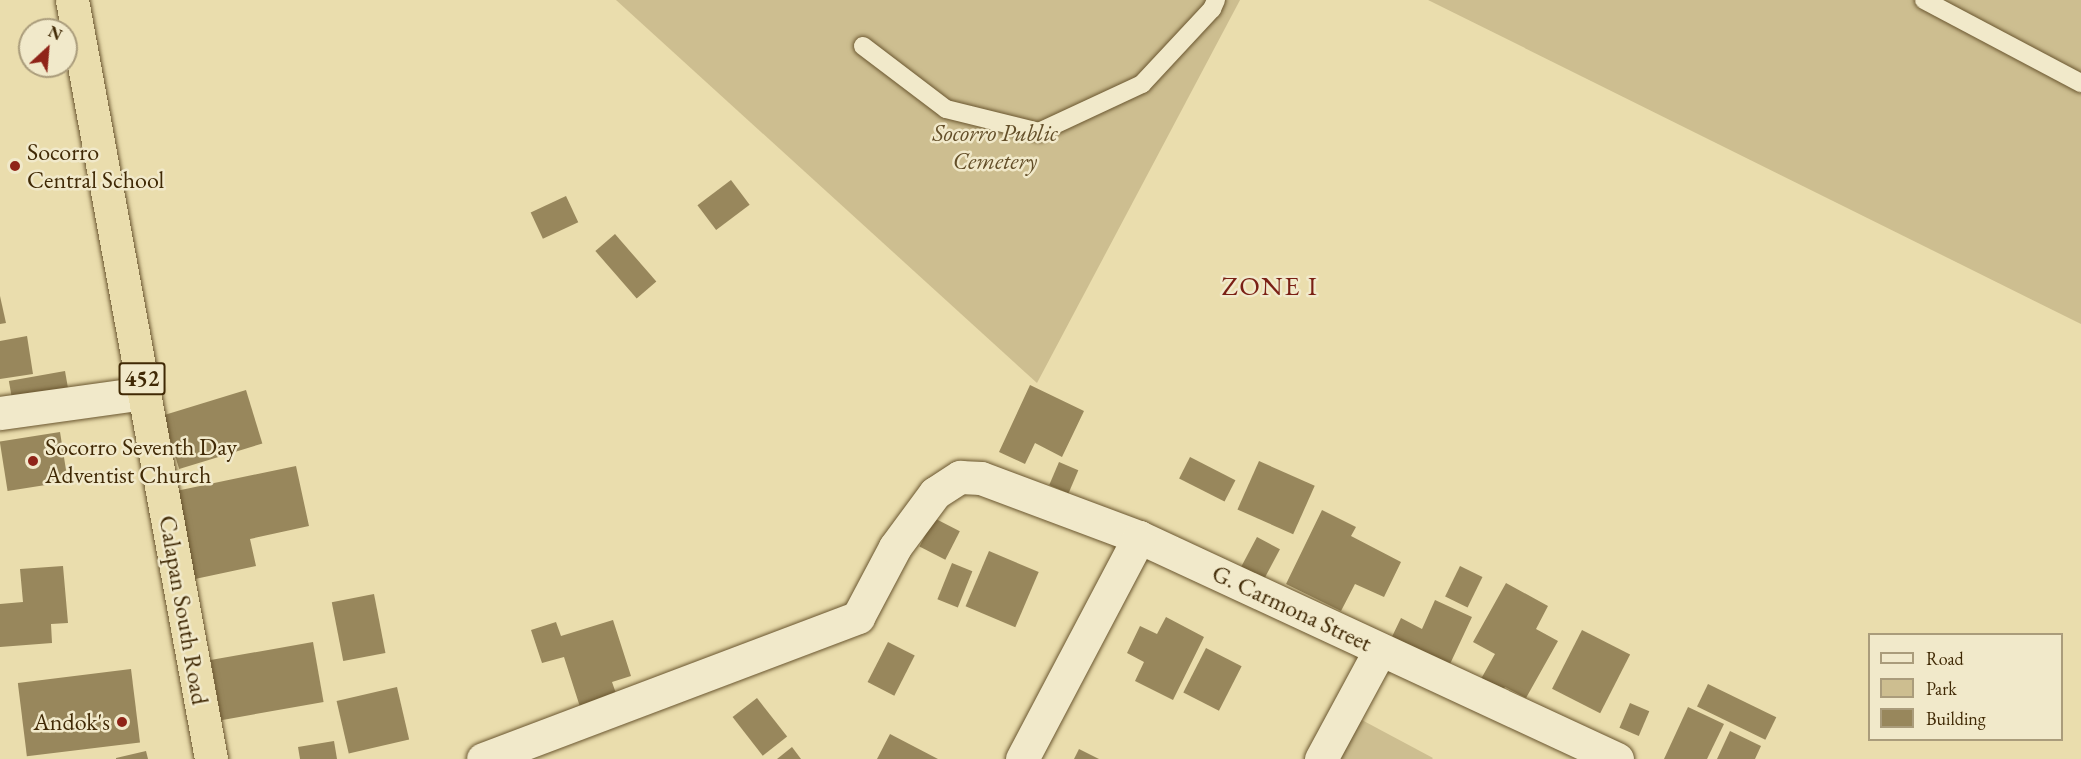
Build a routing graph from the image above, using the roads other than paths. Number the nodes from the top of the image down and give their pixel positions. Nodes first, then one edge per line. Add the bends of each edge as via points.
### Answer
1 (72, 0) edge
2 (1216, 0) edge
3 (1924, 0) edge
4 (864, 46) dead end
5 (2081, 83) edge
6 (145, 393) junction
7 (0, 413) edge
8 (1139, 537) junction
9 (1380, 650) junction
10 (211, 759) edge
11 (483, 759) edge
12 (1022, 759) edge
13 (1321, 759) edge
14 (1617, 759) edge

1 - 6 highway, Calapan South Road / 452
2 - 4 lane via 1142,84 1040,132 946,109
3 - 5 lane
6 - 7 street
6 - 10 highway, Calapan South Road / 452
8 - 9 street, G. Carmona Street
8 - 11 street, G. Carmona Street via 981,478 960,477 935,493 895,547 858,617
8 - 12 street
9 - 13 street
9 - 14 street, G. Carmona Street

